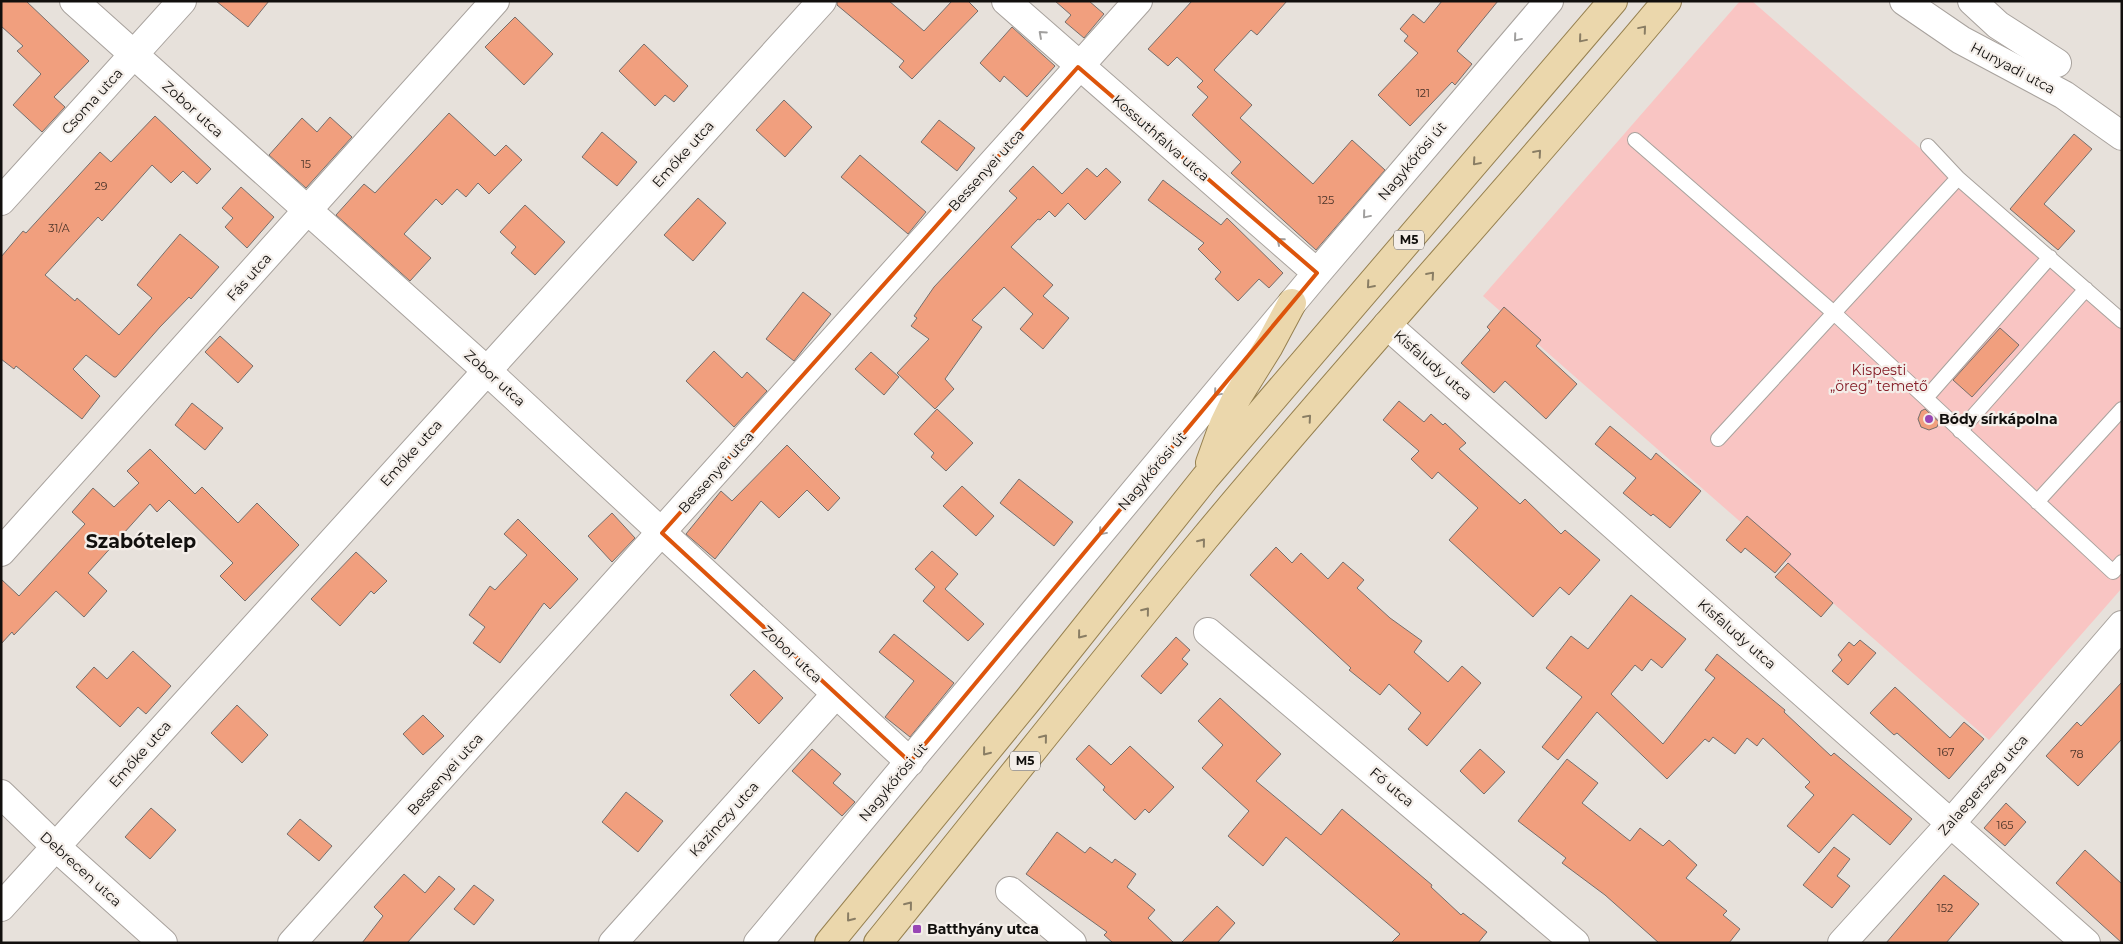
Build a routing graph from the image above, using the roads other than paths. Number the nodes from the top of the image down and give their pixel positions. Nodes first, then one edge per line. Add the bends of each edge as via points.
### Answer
1 (74, 1) edge
2 (182, 1) edge
3 (495, 1) edge
4 (822, 1) edge
5 (1006, 1) edge
6 (1138, 1) edge
7 (1548, 1) edge
8 (1613, 1) edge
9 (1667, 1) edge
10 (1904, 1) edge
11 (1972, 1) edge
12 (133, 55) junction
13 (2057, 63) dead end
14 (1078, 66) junction
15 (2122, 136) edge
16 (1635, 140) dead end
17 (1928, 146) dead end
18 (1958, 178) junction
19 (1, 201) edge
20 (308, 212) junction
21 (2050, 257) junction
22 (1317, 273) junction
23 (2086, 289) junction
24 (1292, 303) junction
25 (1834, 313) junction
26 (2122, 322) edge
27 (1387, 325) junction
28 (486, 370) junction
29 (1926, 398) junction
30 (2122, 409) edge
31 (1960, 430) junction
32 (1718, 439) dead end
33 (1205, 478) junction
34 (2038, 502) junction
35 (662, 533) junction
36 (1, 552) edge
37 (2119, 571) edge
38 (2122, 625) edge
39 (1208, 632) dead end
40 (836, 694) junction
41 (910, 762) junction
42 (1, 794) edge
43 (1951, 823) junction
44 (56, 847) junction
45 (1010, 891) dead end
46 (1, 907) edge
47 (162, 943) edge
48 (292, 943) edge
49 (613, 943) edge
50 (758, 943) edge
51 (829, 943) edge
52 (878, 943) edge
53 (1072, 943) edge
54 (1575, 943) edge
55 (1842, 943) edge
56 (2086, 943) edge

1 - 12 street, Zobor utca
2 - 12 street, Csoma utca
3 - 20 street, Fás utca
4 - 28 street, Emőke utca
14 -> 5 street, Kossuthfalva utca
6 - 14 street, Bessenyei utca
7 -> 22 street, Nagykőrösi út
8 -> 33 main road, M5
27 -> 9 main road, M5
10 - 15 street, Hunyadi utca via 1961,40 2064,96
11 - 13 street, Hunyadi utca via 1998,25
12 - 19 street, Csoma utca
12 - 20 street, Zobor utca
22 -> 14 street, Kossuthfalva utca
14 - 35 street, Bessenyei utca
16 - 25 lane
17 - 18 lane
18 - 21 lane
18 - 25 lane
20 - 28 street, Zobor utca
20 - 36 street, Fás utca
21 - 23 lane
21 - 29 lane
22 - 24 street, Nagykőrösi út
23 - 26 lane
23 - 31 lane
24 - 33 main road via 1232,407
24 -> 41 street, Nagykőrösi út
25 - 29 lane
25 - 32 lane
27 - 43 street, Kisfaludy utca
52 -> 27 main road, M5 via 1204,539
28 - 35 street, Zobor utca
28 - 44 street, Emőke utca
29 - 31 lane
30 - 34 lane
31 - 34 lane
33 -> 51 main road, M5
34 - 37 lane
35 - 40 street, Zobor utca
35 - 48 street, Bessenyei utca
38 - 43 street, Zalaegerszeg utca
39 - 54 street, Fő utca
40 - 41 street, Zobor utca
40 - 49 street, Kazinczy utca
41 - 50 street, Nagykőrösi út
42 - 44 street, Debrecen utca
43 - 55 street, Zalaegerszeg utca
43 - 56 street, Kisfaludy utca
44 - 46 street, Emőke utca
44 - 47 street, Debrecen utca
45 - 53 street

